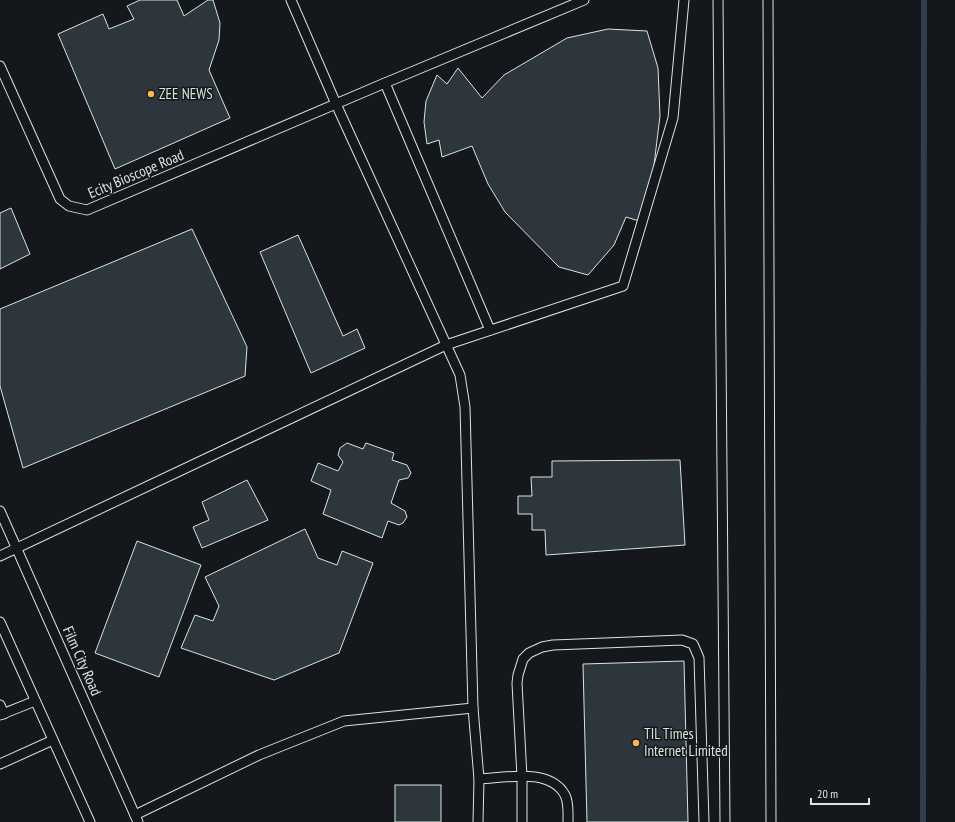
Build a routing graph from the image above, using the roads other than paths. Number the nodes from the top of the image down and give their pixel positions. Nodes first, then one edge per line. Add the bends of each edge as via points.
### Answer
1 (292, 0) edge
2 (584, 0) edge
3 (684, 0) edge
4 (718, 0) edge
5 (768, 0) edge
6 (0, 66) edge
7 (385, 84) junction
8 (336, 104) junction
9 (490, 330) junction
10 (446, 345) junction
11 (0, 511) edge
12 (17, 549) junction
13 (0, 556) edge
14 (0, 622) edge
15 (36, 702) junction
16 (0, 705) edge
17 (473, 708) junction
18 (2, 715) edge
19 (53, 740) junction
20 (0, 764) edge
21 (522, 777) junction
22 (479, 779) junction
23 (136, 818) edge
24 (90, 822) edge
25 (478, 822) edge
26 (522, 822) edge
27 (568, 822) edge
28 (704, 822) edge
29 (725, 822) edge
30 (771, 822) edge

1 - 8 lane
2 - 7 lane, Ecity Bioscope Road
3 - 9 lane via 673,118 623,286
4 - 29 lane
5 - 30 lane
6 - 8 lane, Ecity Bioscope Road via 60,199 78,209 87,210
7 - 8 lane, Ecity Bioscope Road
7 - 9 lane
8 - 10 lane
9 - 10 lane
10 - 12 lane
10 - 17 lane via 460,375 465,407
11 - 12 lane, Film City Road
12 - 13 lane
12 - 23 lane, Film City Road
14 - 15 lane
15 - 18 lane
15 - 19 lane
16 - 18 lane
17 - 22 lane
17 - 23 lane via 344,721 259,755
19 - 20 lane
19 - 24 lane
21 - 22 lane
21 - 26 lane
21 - 27 lane via 538,777 559,787 565,796
21 - 28 lane via 518,675 523,659 529,653 553,645 682,640 693,644 699,658
22 - 25 lane

